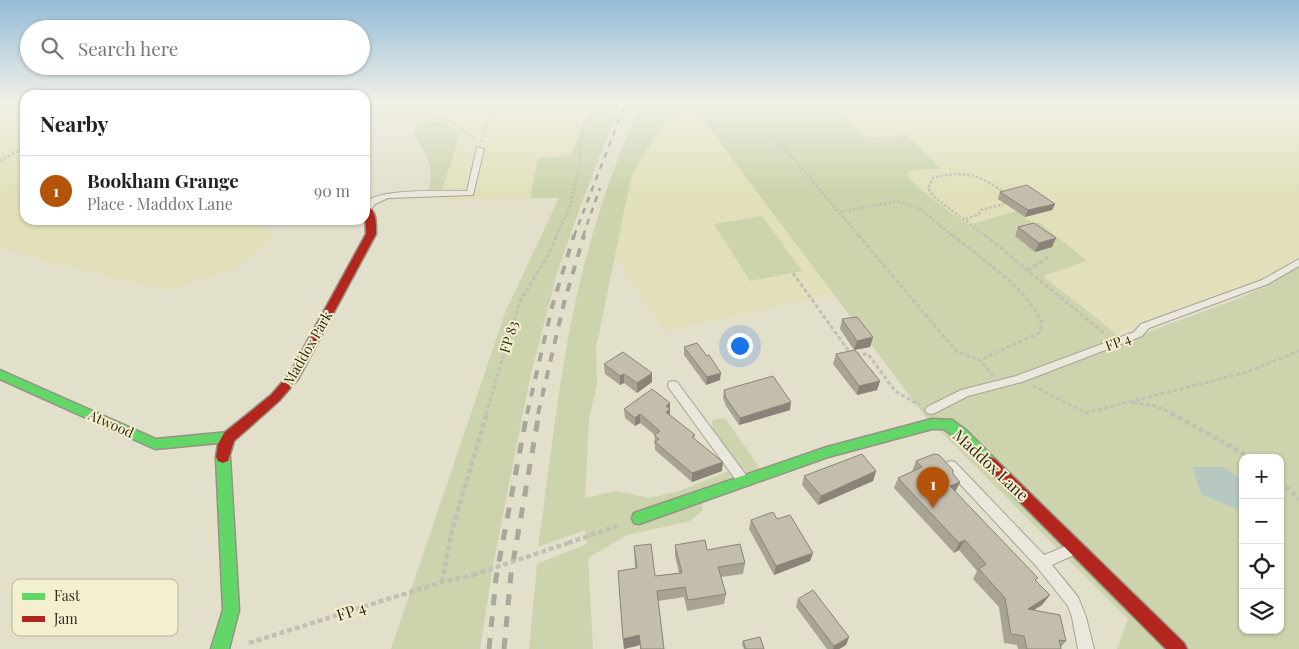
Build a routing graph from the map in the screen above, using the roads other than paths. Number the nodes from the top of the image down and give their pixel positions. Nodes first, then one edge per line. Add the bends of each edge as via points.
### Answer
1 (481, 146) road end
2 (370, 205) edge
3 (370, 225) edge
4 (1299, 262) edge
5 (0, 374) edge
6 (672, 386) dead end
7 (947, 424) junction
8 (229, 437) junction
9 (951, 466) edge
10 (744, 482) junction
11 (639, 518) road end
12 (1077, 547) junction
13 (1042, 563) junction
14 (220, 649) edge
15 (1086, 649) edge
16 (1178, 649) edge

1 - 2 lane via 470,194 387,196
3 - 8 street, Maddox Park via 370,234 294,376 276,398
4 - 7 lane, FP 4 via 1266,282 1144,326 1138,334 1018,379 965,393 931,410
5 - 8 street, Atwood via 155,444
6 - 10 lane
7 - 10 street, Maddox Lane via 932,424 827,452
7 - 12 street, Maddox Lane
8 - 14 street via 223,459 231,610
9 - 13 lane
10 - 11 street, Maddox Lane
12 - 13 lane
12 - 16 street, Maddox Lane
13 - 15 lane via 1073,602

